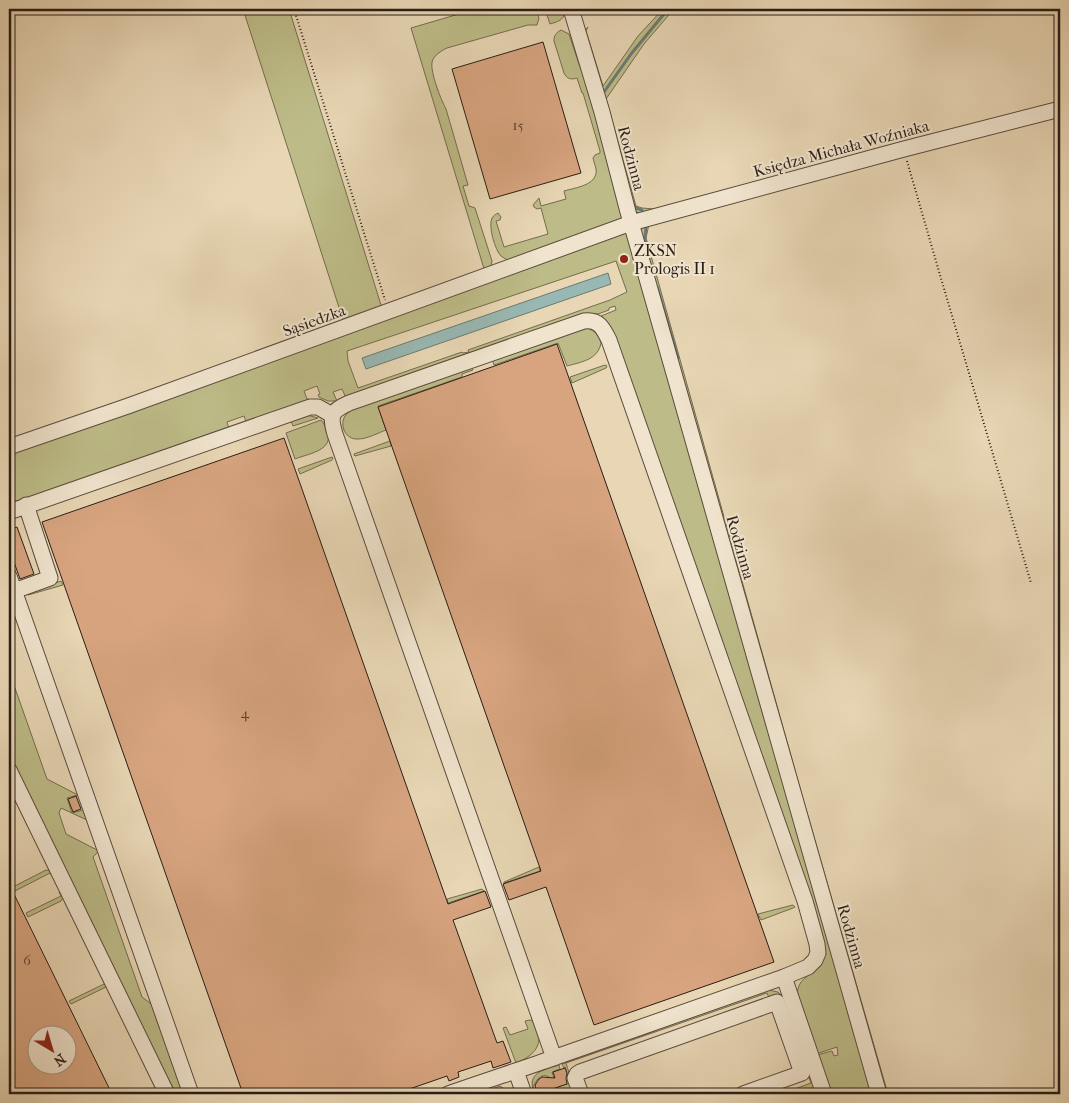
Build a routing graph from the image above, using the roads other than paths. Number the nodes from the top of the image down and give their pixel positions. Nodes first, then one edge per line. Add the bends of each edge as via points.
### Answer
1 (572, 9) edge
2 (1060, 109) edge
3 (631, 223) junction
4 (332, 416) junction
5 (9, 447) edge
6 (26, 505) junction
7 (9, 512) edge
8 (9, 576) edge
9 (14, 591) junction
10 (9, 770) edge
11 (784, 977) junction
12 (554, 1058) junction
13 (516, 1070) junction
14 (167, 1094) edge
15 (191, 1094) edge
16 (448, 1094) edge
17 (524, 1094) edge
18 (581, 1094) edge
19 (743, 1094) edge
20 (824, 1094) edge
21 (879, 1094) edge

1 - 3 street, Rodzinna
2 - 3 street, Księdza Michała Woźniaka
3 - 5 street, Sąsiedzka
3 - 21 street, Rodzinna
4 - 6 street via 318,407 310,407
4 - 11 street via 349,403 584,321 594,321 603,328 799,884 815,938 818,953 813,962 805,969
4 - 12 street via 335,434
6 - 7 street
6 - 9 street via 50,578
8 - 9 street
9 - 15 street
10 - 14 street
11 - 12 street
11 - 20 street
12 - 13 street
13 - 16 street
13 - 17 street
18 - 19 street via 575,1078 580,1072 777,1002 802,1074

